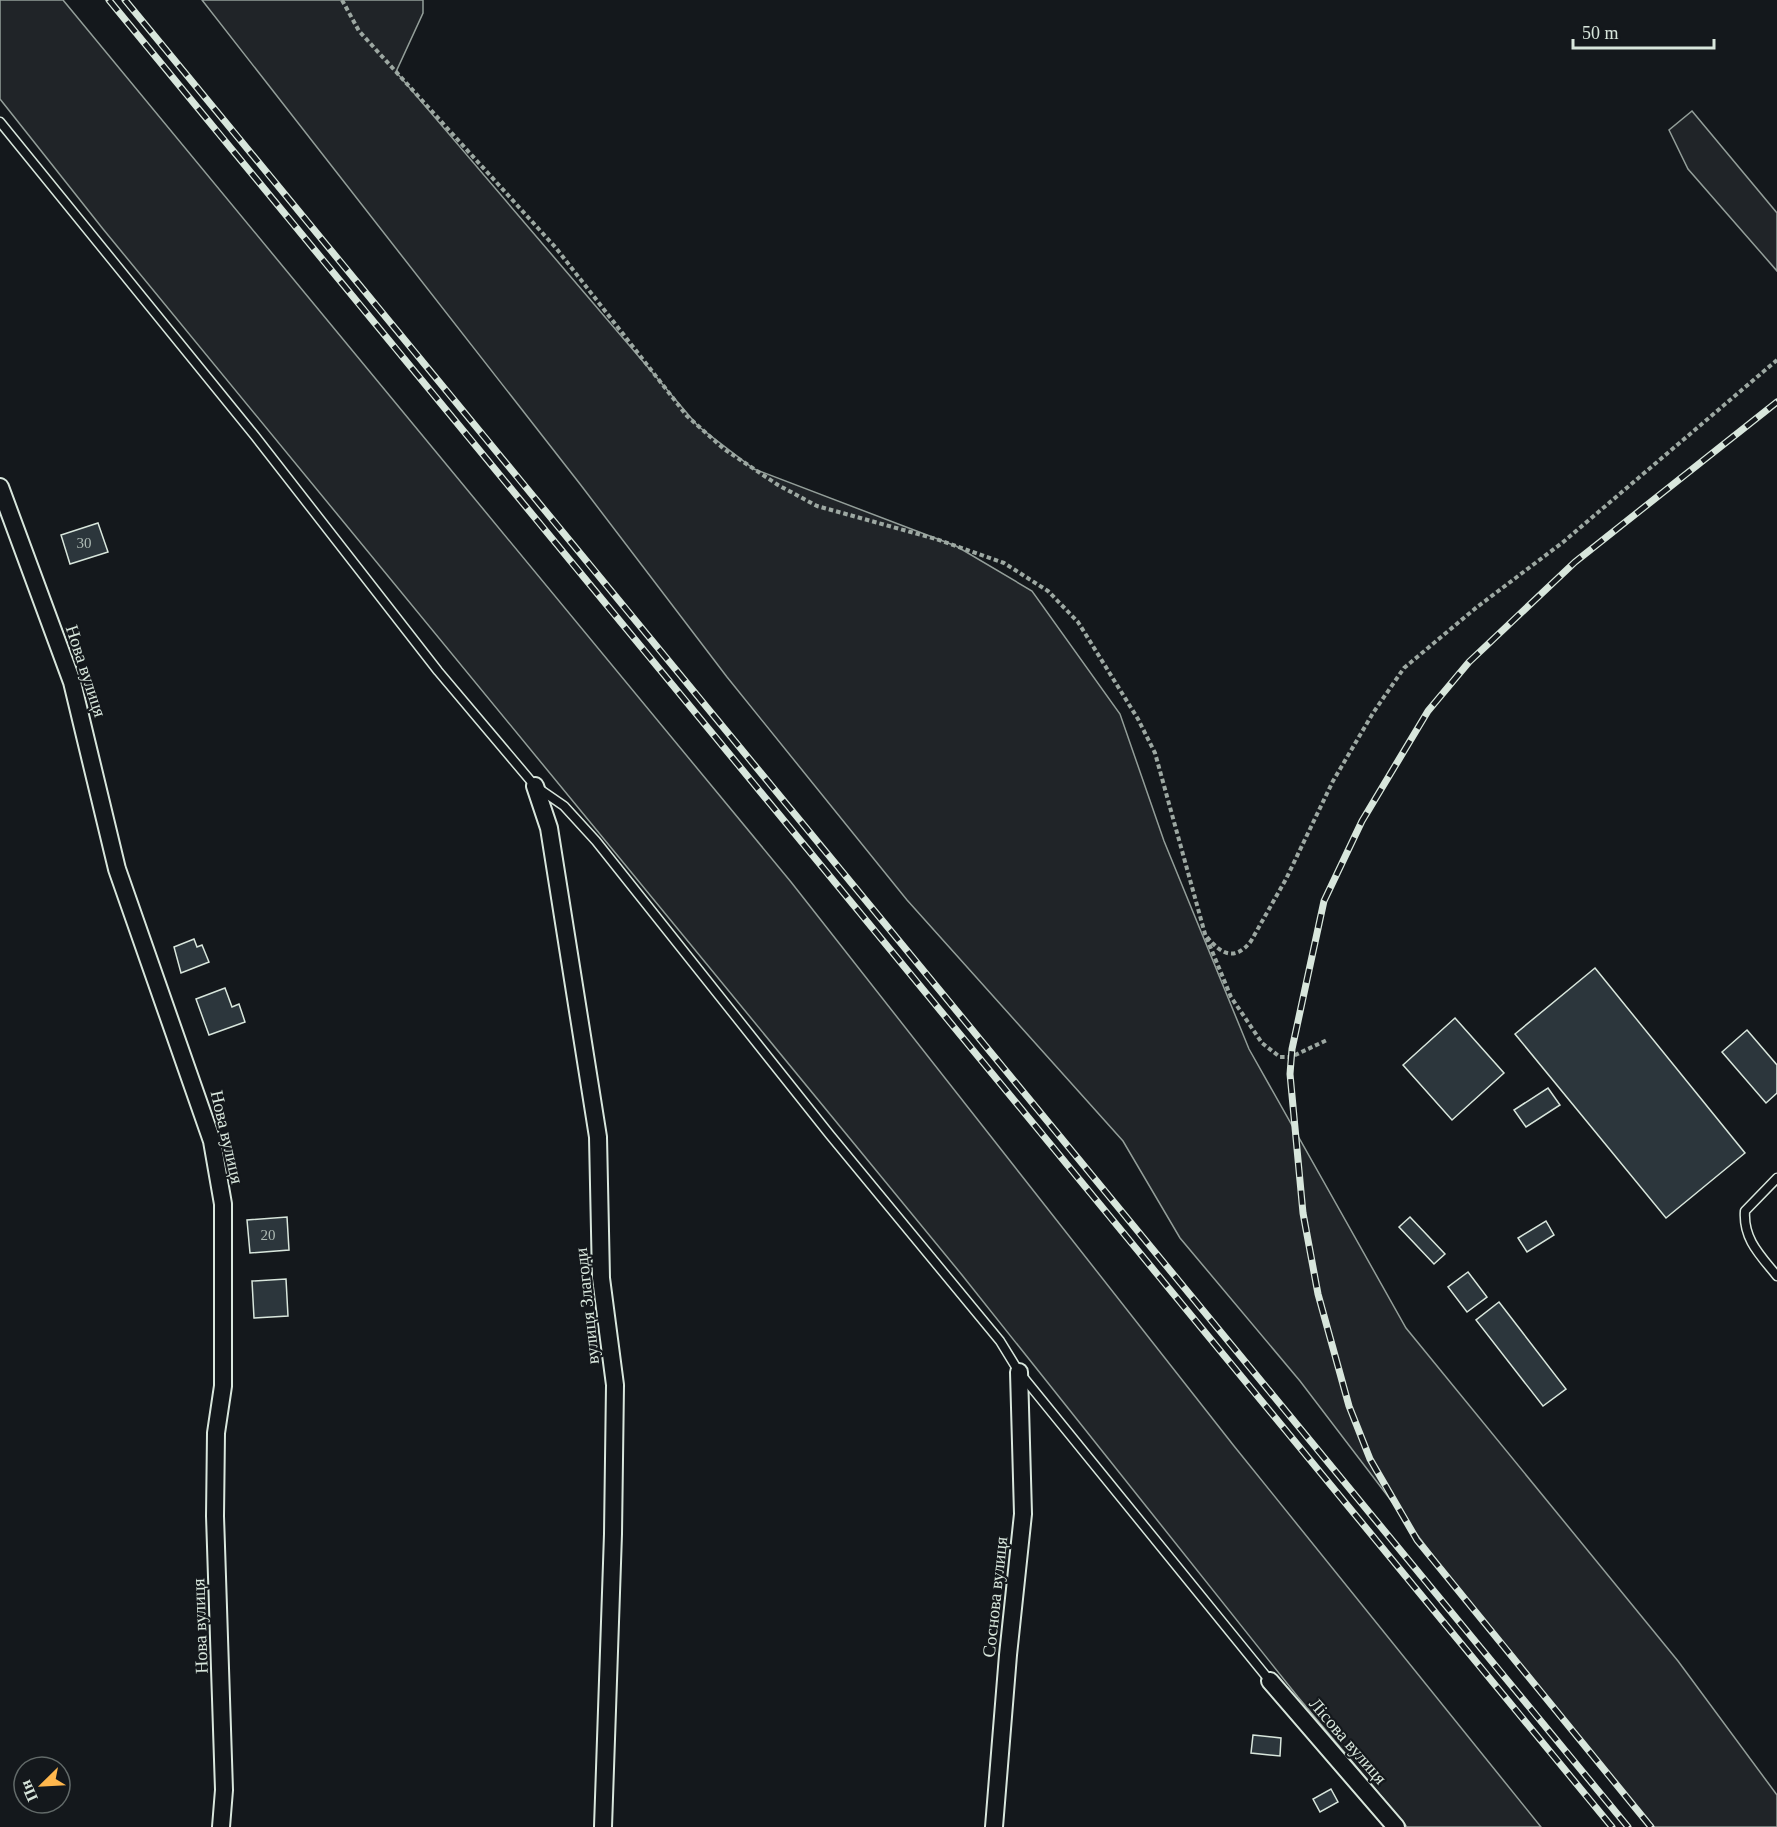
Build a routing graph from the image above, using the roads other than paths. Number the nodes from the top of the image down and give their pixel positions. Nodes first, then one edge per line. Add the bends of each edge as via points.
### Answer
1 (0, 122) edge
2 (0, 487) edge
3 (536, 786) junction
4 (1777, 1178) edge
5 (1777, 1276) edge
6 (1019, 1372) junction
7 (1270, 1681) joint
8 (221, 1827) edge
9 (603, 1827) edge
10 (994, 1827) edge
11 (1396, 1827) edge

1 - 3 lane via 255,436 438,671
2 - 8 street, Нова вулиця via 72,682 117,869 197,1093 212,1141 223,1204 223,1386 216,1433 215,1504 224,1790
3 - 6 lane via 564,806 596,841 1000,1341
3 - 9 street, вулиця Злагоди via 549,828 598,1137 601,1278 615,1385
4 - 5 lane via 1745,1211 1744,1222 1747,1237
6 - 7 lane
6 - 10 street, Соснова вулиця via 1023,1515
7 - 11 street, Лісова вулиця

